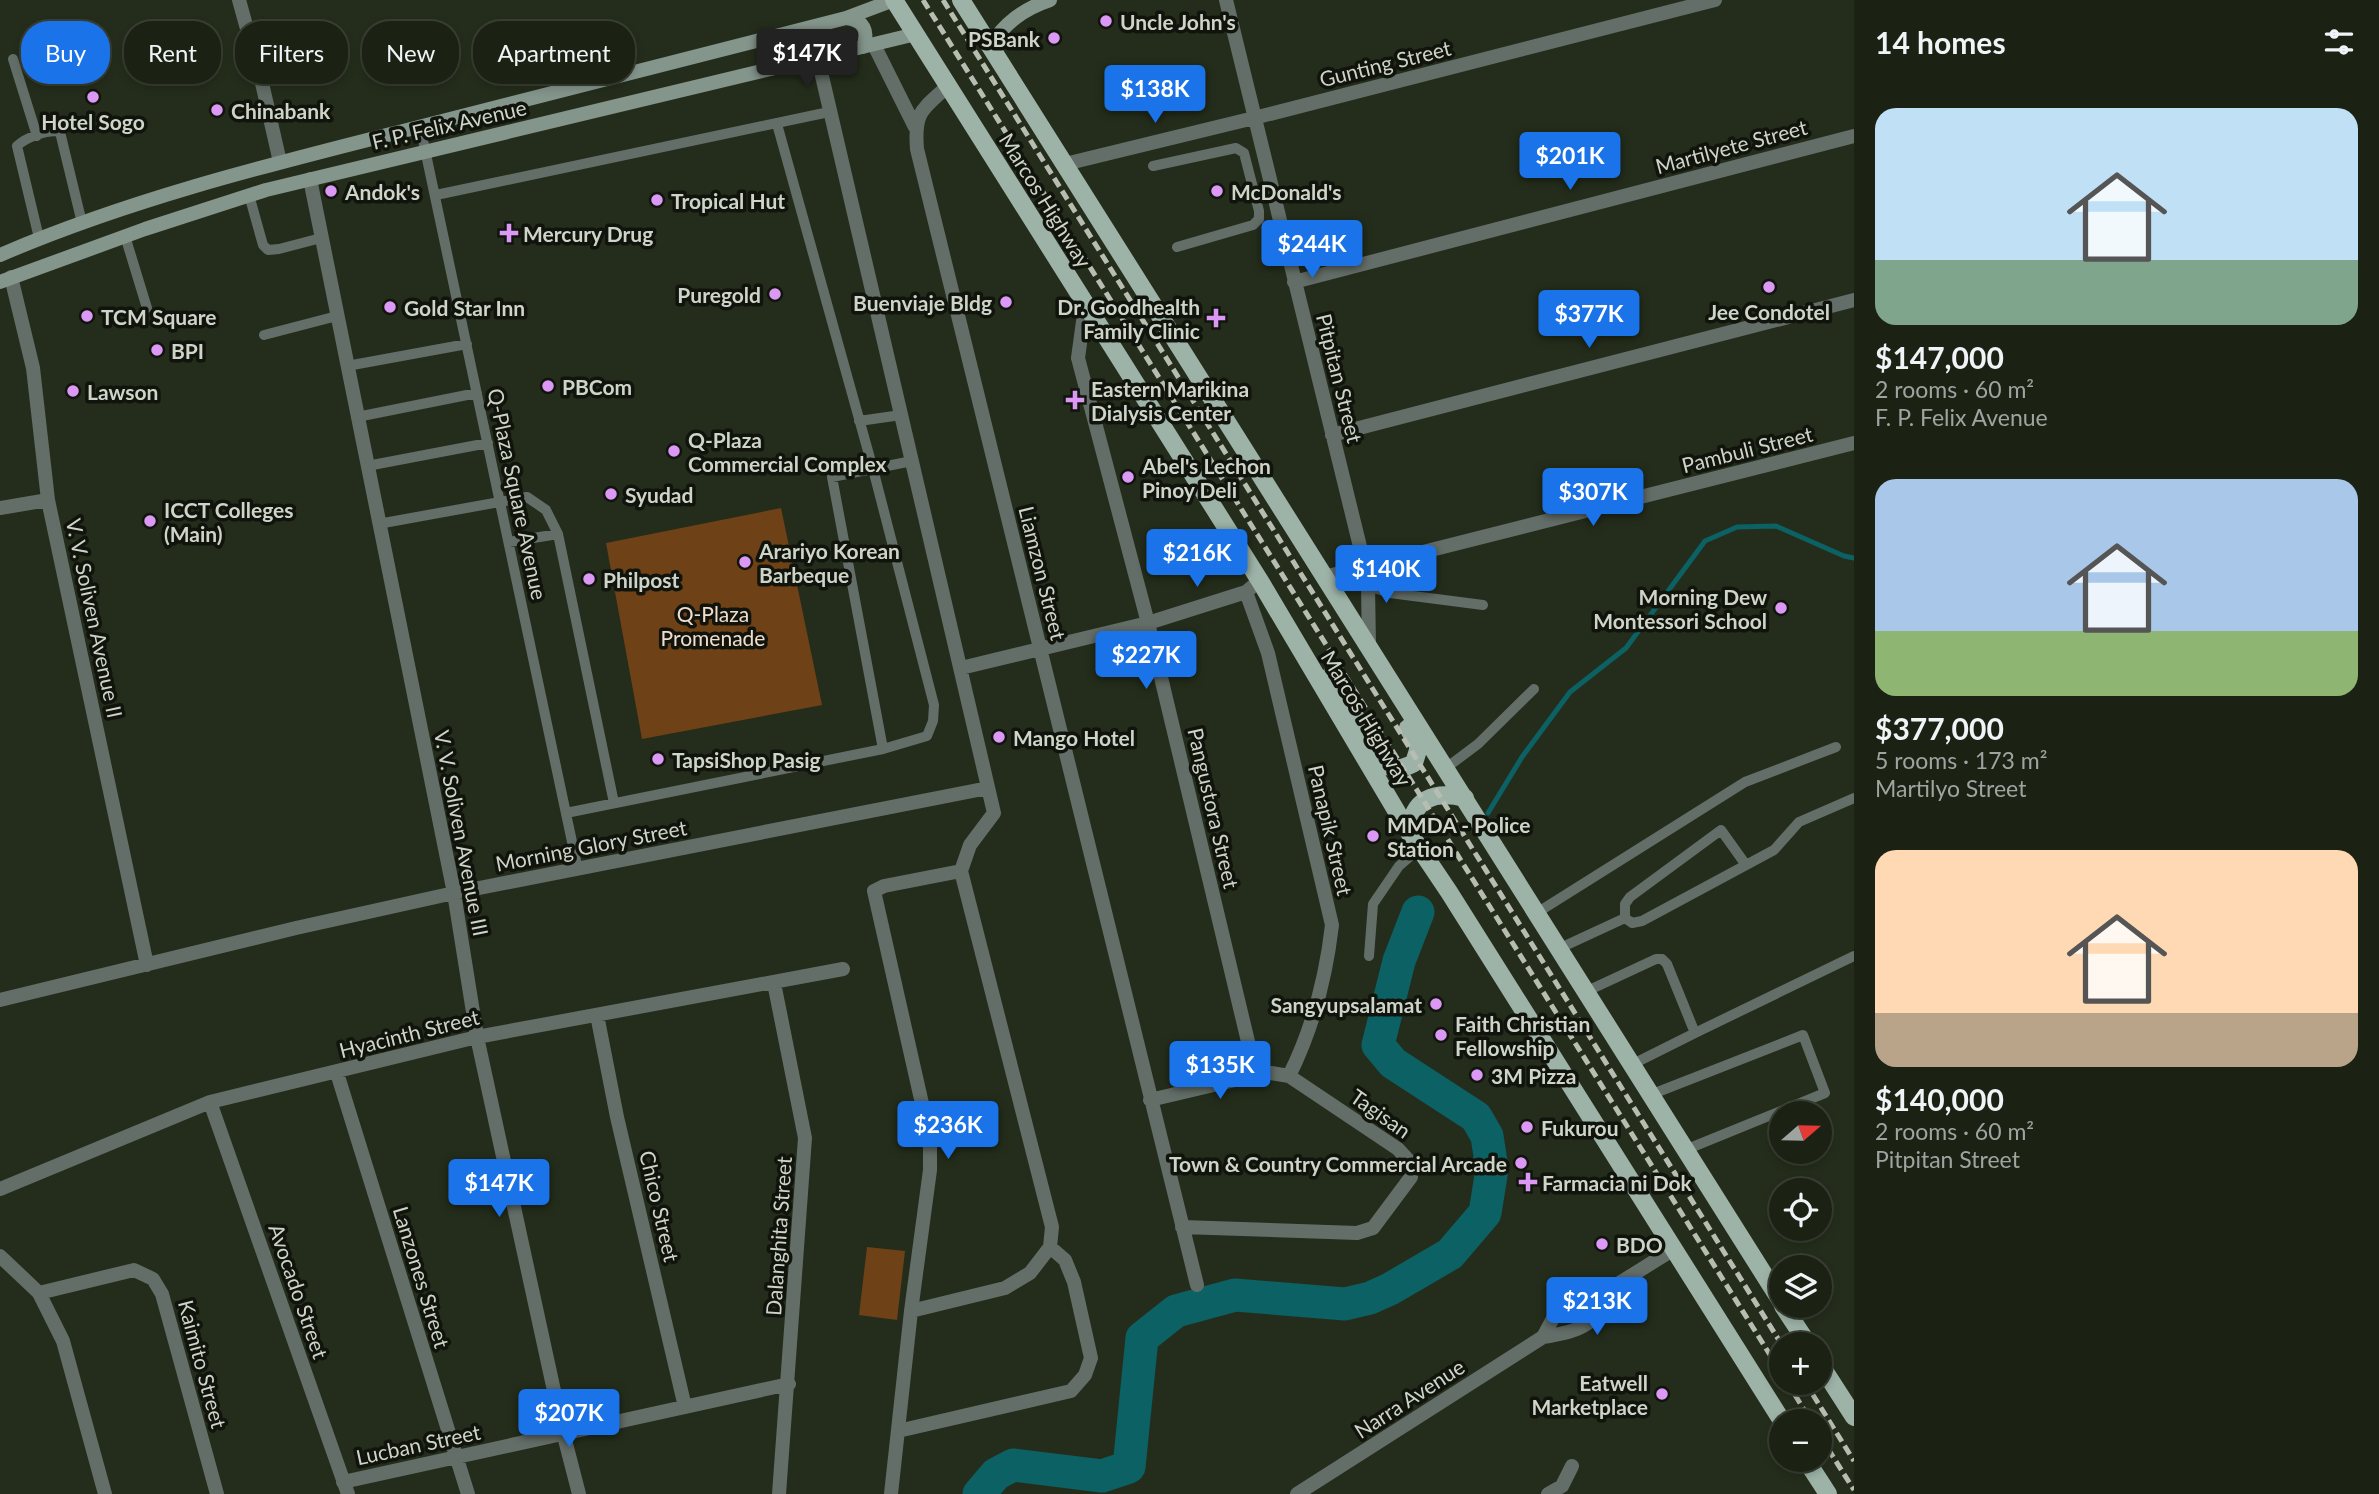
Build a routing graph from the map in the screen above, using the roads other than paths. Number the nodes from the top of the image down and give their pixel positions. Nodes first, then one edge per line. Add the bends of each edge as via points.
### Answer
1 (239, 0) edge
2 (894, 0) edge
3 (961, 0) edge
4 (1050, 0) edge
5 (1226, 0) edge
6 (1715, 0) edge
7 (846, 18) junction
8 (916, 34) junction
9 (869, 46) junction
10 (989, 47) junction
11 (13, 59) dead end
12 (818, 59) junction
13 (948, 86) junction
14 (829, 113) junction
15 (1254, 118) junction
16 (777, 124) junction
17 (420, 126) junction
18 (915, 127) junction
19 (37, 136) junction
20 (1854, 136) edge
21 (425, 150) junction
22 (280, 162) junction
23 (1065, 164) junction
24 (1153, 166) dead end
25 (310, 179) junction
26 (249, 195) junction
27 (436, 195) junction
28 (136, 203) junction
29 (82, 223) junction
30 (145, 229) junction
31 (125, 236) junction
32 (39, 238) junction
33 (321, 238) junction
34 (1177, 247) dead end
35 (0, 255) edge
36 (6, 280) edge
37 (1294, 282) junction
38 (1854, 300) edge
39 (1085, 307) junction
40 (147, 308) dead end
41 (337, 316) junction
42 (264, 335) dead end
43 (467, 344) junction
44 (347, 366) junction
45 (477, 393) junction
46 (901, 415) junction
47 (357, 417) junction
48 (859, 421) junction
49 (1332, 435) junction
50 (488, 443) junction
51 (1854, 443) edge
52 (912, 461) junction
53 (367, 466) junction
54 (873, 469) junction
55 (48, 500) junction
56 (500, 502) junction
57 (0, 508) edge
58 (378, 524) junction
59 (558, 534) junction
60 (509, 542) junction
61 (1366, 567) junction
62 (1324, 577) junction
63 (1253, 586) junction
64 (1368, 586) junction
65 (1483, 605) dead end
66 (1148, 623) junction
67 (1369, 646) junction
68 (1040, 649) junction
69 (961, 668) junction
70 (1534, 689) dead end
71 (1836, 747) dead end
72 (883, 750) junction
73 (1446, 768) junction
74 (988, 788) junction
75 (1854, 798) edge
76 (614, 803) junction
77 (1470, 806) junction
78 (566, 813) junction
79 (1415, 841) junction
80 (1746, 864) junction
81 (578, 870) junction
82 (961, 871) junction
83 (454, 893) junction
84 (1535, 914) junction
85 (1625, 918) junction
86 (1558, 949) junction
87 (1369, 956) dead end
88 (1854, 956) edge
89 (146, 965) junction
90 (843, 969) dead end
91 (774, 983) junction
92 (1585, 992) junction
93 (0, 1000) edge
94 (597, 1015) junction
95 (1695, 1033) junction
96 (477, 1037) junction
97 (1631, 1065) junction
98 (337, 1073) junction
99 (1256, 1074) junction
100 (1289, 1076) junction
101 (1650, 1095) junction
102 (1150, 1100) junction
103 (210, 1102) junction
104 (1685, 1150) junction
105 (0, 1189) edge
106 (1182, 1227) junction
107 (1050, 1247) junction
108 (1674, 1249) junction
109 (0, 1256) edge
110 (1769, 1283) edge
111 (1197, 1285) dead end
112 (1613, 1287) junction
113 (39, 1293) junction
114 (911, 1311) junction
115 (1543, 1336) junction
116 (1832, 1383) edge
117 (789, 1384) junction
118 (685, 1406) junction
119 (1774, 1409) edge
120 (1854, 1418) edge
121 (898, 1431) junction
122 (563, 1432) junction
123 (457, 1457) junction
124 (1572, 1466) dead end
125 (1814, 1472) edge
126 (346, 1488) edge
127 (1317, 1489) edge
128 (105, 1494) edge
129 (217, 1494) edge
130 (468, 1494) edge
131 (579, 1494) edge
132 (779, 1494) edge
133 (891, 1494) edge
134 (1297, 1494) edge
135 (1548, 1494) edge
136 (1828, 1494) edge

1 - 22 street
2 - 7 main road, F. P. Felix Avenue
2 - 8 main road, Marcos Highway
3 - 10 main road, Marcos Highway
4 - 10 main road via 1014,17
5 - 15 street, Pitpitan Street
6 - 15 street, Gunting Street
7 - 9 main road via 864,27
7 - 17 main road, F. P. Felix Avenue
8 - 9 main road, F. P. Felix Avenue
8 - 13 main road, Marcos Highway
9 - 12 main road, F. P. Felix Avenue
9 - 18 street, Liamzon Street
10 - 23 main road, Marcos Highway
11 - 19 lane
12 - 14 street
12 - 21 main road, F. P. Felix Avenue
13 - 18 street via 920,112
13 - 39 main road, Marcos Highway
14 - 16 lane
14 - 46 street
15 - 23 street, Gunting Street
15 - 37 street, Pitpitan Street
16 - 27 lane
16 - 48 lane
17 - 21 lane, Q-Plaza Square Avenue
17 - 22 main road, F. P. Felix Avenue
18 - 68 street, Liamzon Street via 927,196
19 - 29 lane via 60,132
19 - 32 lane via 17,146
20 - 37 street, Martilyete Street
21 - 25 main road, F. P. Felix Avenue
21 - 27 lane, Q-Plaza Square Avenue
22 - 28 main road, F. P. Felix Avenue
23 - 62 main road, Marcos Highway
24 - 34 lane via 1236,148 1244,153 1259,219 1253,225
25 - 26 main road, F. P. Felix Avenue
25 - 33 street, V. V. Soliven Avenue III
26 - 30 main road, F. P. Felix Avenue
26 - 33 lane via 268,250
27 - 43 lane, Q-Plaza Square Avenue
28 - 29 main road, F. P. Felix Avenue
28 - 30 main road
29 - 32 main road, F. P. Felix Avenue
30 - 31 main road, F. P. Felix Avenue
31 - 36 main road, F. P. Felix Avenue
31 - 40 lane
32 - 35 main road, F. P. Felix Avenue
33 - 41 street, V. V. Soliven Avenue III
36 - 55 street, V. V. Soliven Avenue II via 33,368
37 - 49 street, Pitpitan Street
38 - 49 street
39 - 63 main road, Marcos Highway
39 - 66 street, Pangustora Street via 1078,358
41 - 42 lane
41 - 44 street, V. V. Soliven Avenue III
43 - 44 lane
43 - 45 lane, Q-Plaza Square Avenue
44 - 47 street, V. V. Soliven Avenue III
45 - 47 lane
45 - 50 lane, Q-Plaza Square Avenue
46 - 48 lane
46 - 52 street
47 - 53 street, V. V. Soliven Avenue III
48 - 54 lane
49 - 61 street, Pitpitan Street
50 - 53 lane
50 - 56 lane, Q-Plaza Square Avenue
51 - 61 street, Pambuli Street
52 - 54 lane
52 - 69 street
53 - 58 street, V. V. Soliven Avenue III
54 - 72 lane via 832,477
54 - 72 lane via 934,705 927,736
55 - 57 street
55 - 89 street, V. V. Soliven Avenue II
56 - 58 lane
56 - 59 lane via 527,497 546,509
56 - 60 lane, Q-Plaza Square Avenue
58 - 83 street, V. V. Soliven Avenue III
59 - 60 lane
59 - 76 lane
60 - 78 lane, Q-Plaza Square Avenue
61 - 62 street, Pambuli Street
61 - 64 street, Pitpitan Street
62 - 63 main road via 1329,601 1419,747 1414,763 1404,768 1385,765 1281,597
62 - 67 main road, Marcos Highway
63 - 66 street
63 - 79 main road, Marcos Highway
63 - 100 street, Panapik Street via 1332,925 1307,1040
64 - 65 lane
64 - 67 street, Pitpitan Street
66 - 68 street
66 - 99 street, Pangustora Street
67 - 73 main road, Marcos Highway
68 - 69 street
68 - 102 street, Liamzon Street
69 - 74 street
70 - 73 lane via 1481,742
71 - 84 lane via 1745,782
72 - 76 lane
73 - 77 main road, Marcos Highway
74 - 81 street, Morning Glory Street
74 - 82 street via 994,813 970,845
75 - 80 lane via 1799,822 1774,850
76 - 78 lane
77 - 79 main road via 1450,794 1436,795 1419,805 1410,820
77 - 84 main road, Marcos Highway
78 - 81 lane, Q-Plaza Square Avenue
79 - 87 lane via 1373,904
79 - 108 main road, Marcos Highway
80 - 85 lane via 1637,923
80 - 85 lane via 1721,830 1630,897
81 - 83 street, Morning Glory Street
82 - 107 street via 1052,1227
82 - 114 street via 874,891 930,1139
83 - 89 street, Morning Glory Street
83 - 96 street, V. V. Soliven Avenue III
84 - 86 main road, Marcos Highway
85 - 86 lane
86 - 92 main road, Marcos Highway
88 - 95 lane
89 - 93 street, Morning Glory Street
90 - 91 street, Hyacinth Street
91 - 94 street, Hyacinth Street
91 - 117 street, Dalanghita Street via 805,1138
92 - 95 lane via 1662,959
92 - 97 main road, Marcos Highway
94 - 96 street, Hyacinth Street
94 - 118 street, Chico Street
95 - 97 lane
96 - 98 street, Hyacinth Street
96 - 122 street, V. V. Soliven Avenue III
97 - 101 main road, Marcos Highway
98 - 103 street, Hyacinth Street
98 - 123 street, Lanzones Street
99 - 100 street
99 - 102 street
100 - 106 street, Tagisan via 1398,1149 1410,1162 1411,1177 1373,1228 1357,1233
101 - 104 main road, Marcos Highway
101 - 104 lane via 1802,1035 1825,1093
102 - 106 street, Liamzon Street
103 - 105 street, Hyacinth Street
103 - 126 street, Avocado Street
104 - 110 main road, Marcos Highway
106 - 111 street, Liamzon Street
107 - 114 street via 1030,1273 1005,1288
107 - 121 street via 1065,1260 1074,1282 1091,1358 1085,1375 1071,1391
108 - 112 street, Narra Avenue
108 - 119 main road, Marcos Highway
109 - 113 street
112 - 115 street, Narra Avenue via 1587,1290 1557,1311
112 - 115 street, Narra Avenue via 1603,1311 1574,1332
113 - 128 street via 63,1341
113 - 129 street, Kaimito Street via 134,1270 153,1279 162,1294
114 - 121 street
115 - 127 street, Narra Avenue
116 - 120 main road
117 - 118 street, Lucban Street
117 - 132 street, Dalanghita Street
118 - 122 street, Lucban Street
121 - 133 street
122 - 123 street, Lucban Street
122 - 131 street, V. V. Soliven Avenue III
123 - 126 street, Lucban Street
123 - 130 street, Lanzones Street
124 - 135 street via 1562,1486
125 - 136 main road
127 - 134 street, Narra Avenue

